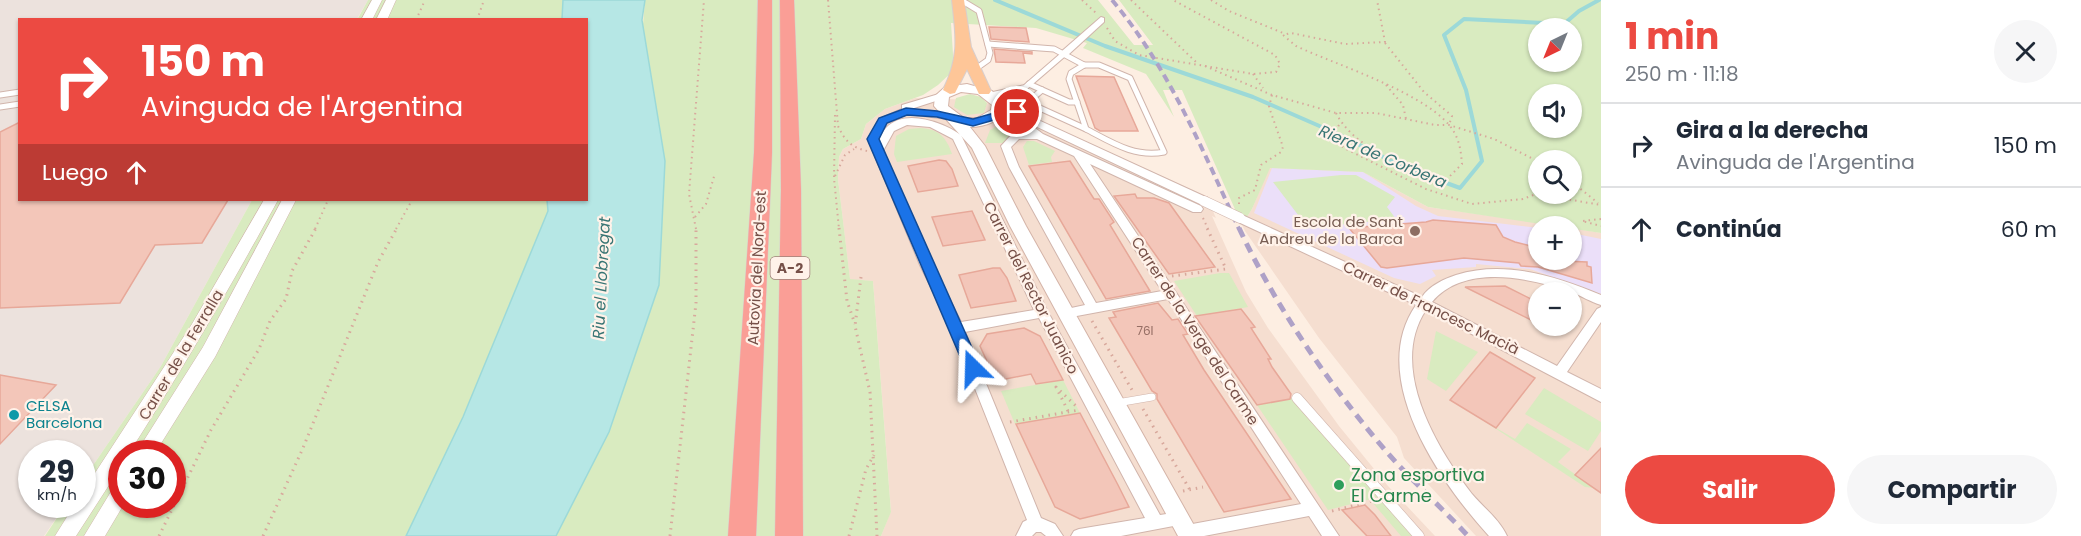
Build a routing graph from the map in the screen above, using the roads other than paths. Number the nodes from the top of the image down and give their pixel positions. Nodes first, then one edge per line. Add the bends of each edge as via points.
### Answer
1 (377, 0) edge
2 (391, 0) edge
3 (765, 0) edge
4 (787, 0) edge
5 (959, 0) edge
6 (367, 18) edge
7 (382, 18) edge
8 (1101, 20) road end
9 (988, 44) junction
10 (964, 47) junction
11 (1065, 53) junction
12 (1084, 65) junction
13 (973, 70) junction
14 (1029, 84) junction
15 (1023, 88) junction
16 (1042, 90) junction
17 (18, 92) edge
18 (946, 93) junction
19 (0, 95) edge
20 (1077, 102) junction
21 (18, 104) edge
22 (992, 105) junction
23 (0, 107) edge
24 (1026, 118) junction
25 (954, 119) junction
26 (1086, 129) junction
27 (1039, 136) junction
28 (978, 146) junction
29 (878, 147) junction
30 (1078, 154) junction
31 (270, 201) edge
32 (288, 201) edge
33 (1200, 205) junction
34 (1171, 294) junction
35 (1601, 300) edge
36 (1422, 301) junction
37 (1093, 308) junction
38 (1601, 312) edge
39 (1042, 313) junction
40 (1066, 313) junction
41 (957, 328) junction
42 (1559, 373) junction
43 (1601, 396) edge
44 (1152, 397) dead end
45 (1297, 398) dead end
46 (1116, 403) junction
47 (153, 440) edge
48 (1311, 509) junction
49 (108, 514) edge
50 (1156, 523) junction
51 (1036, 524) junction
52 (1185, 529) edge
53 (65, 536) edge
54 (94, 536) edge
55 (742, 536) edge
56 (789, 536) edge
57 (1024, 536) edge
58 (1055, 536) edge
59 (1079, 536) edge
60 (1330, 536) edge
61 (1419, 536) edge
62 (1499, 536) edge

1 - 6 street
2 - 7 street
3 - 55 highway, Autovia del Nord-est / A-2 via 763,153
4 - 56 highway, Autovia del Nord-est / A-2 via 791,190
5 - 9 lane via 979,11
5 - 10 main road
8 - 11 street
9 - 11 lane
9 - 13 lane via 988,60
10 - 13 main road
10 - 18 main road via 959,72
11 - 12 lane
11 - 14 lane
12 - 20 lane via 1071,73 1069,79
12 - 26 lane via 1099,65 1130,78 1164,152 1153,156 1135,152
13 - 22 main road
14 - 15 lane
14 - 16 lane
15 - 22 lane
15 - 22 lane via 1014,97
16 - 20 lane
16 - 26 lane via 1029,101 1031,104
17 - 19 lane
18 - 22 main road via 970,88
18 - 25 main road, Carrer del Rector Juanico via 941,106
18 - 29 street via 877,118 867,137 869,145
20 - 26 lane
21 - 23 lane
22 - 24 street, Carrer de Francesc Macià
22 - 25 main road via 973,123
22 - 28 main road
24 - 27 street
24 - 33 street, Carrer de Francesc Macià
25 - 28 main road, Carrer del Rector Juanico
25 - 29 street via 906,111 893,115 878,126 873,139
27 - 30 street, Carrer de Francesc Macià
27 - 37 street via 1016,136 1006,146
28 - 40 main road, Carrer del Rector Juanico
29 - 39 street, Carrer del Rector Juanico via 890,129 907,122 940,126 957,137
29 - 41 street
30 - 33 street, Carrer de Francesc Macià
30 - 34 street, Carrer de la Verge del Carme
31 - 53 street, Carrer de la Ferralla via 153,403
32 - 47 street, Carrer de la Ferralla via 208,352
33 - 36 street, Carrer de Francesc Macià, bridge via 1245,220
34 - 37 street
34 - 48 street, Carrer de la Verge del Carme
35 - 36 street via 1537,279 1487,273 1446,282
36 - 42 street, Carrer de Francesc Macià
36 - 62 street via 1405,353 1412,397 1434,449 1475,511
37 - 40 street
38 - 42 street
39 - 41 street
39 - 50 street, Carrer del Rector Juanico
40 - 46 main road, Carrer del Rector Juanico
41 - 51 street
42 - 43 street, Carrer de Francesc Macià
44 - 46 lane
45 - 61 street via 1381,499
46 - 52 main road, Carrer del Rector Juanico
48 - 52 street
48 - 60 street, Carrer de la Verge del Carme
49 - 54 street
50 - 52 street
50 - 59 street
51 - 57 street via 1028,527
51 - 58 street via 1046,526

